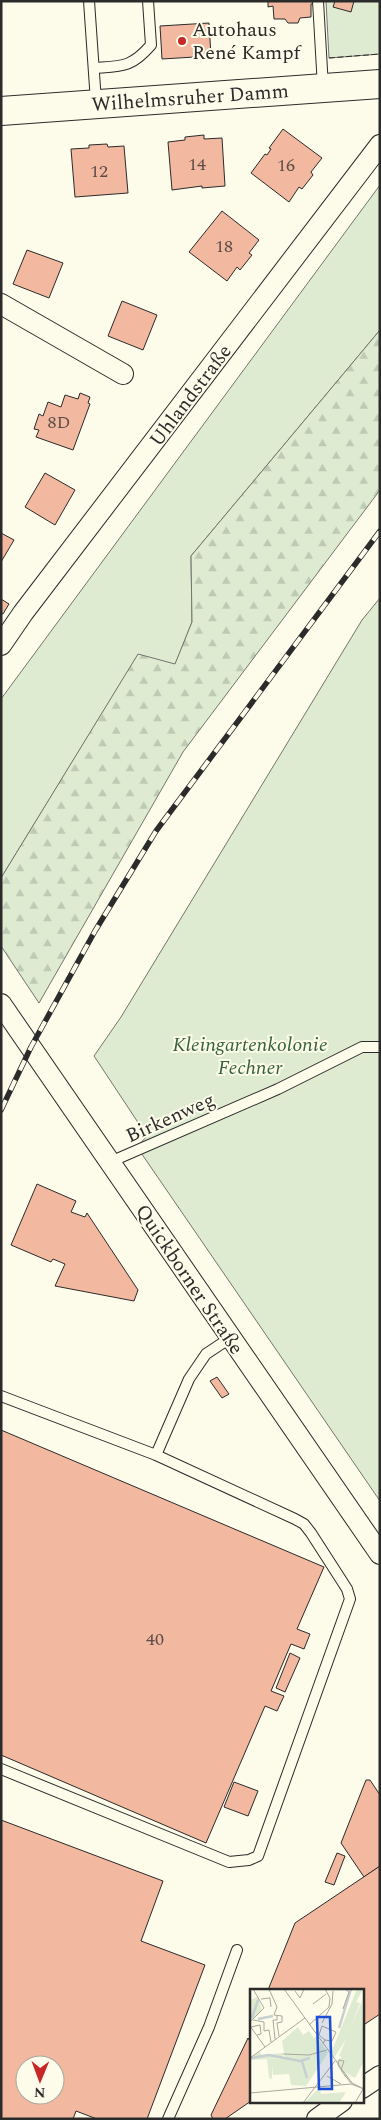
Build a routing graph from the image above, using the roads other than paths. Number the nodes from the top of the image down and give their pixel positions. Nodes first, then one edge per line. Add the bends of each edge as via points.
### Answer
1 (89, 1) edge
2 (148, 1) edge
3 (318, 1) edge
4 (94, 68) junction
5 (380, 84) edge
6 (323, 88) junction
7 (96, 104) junction
8 (1, 111) edge
9 (380, 145) edge
10 (1, 304) edge
11 (123, 374) dead end
12 (1, 645) edge
13 (1, 1004) edge
14 (380, 1047) edge
15 (110, 1162) junction
16 (230, 1338) junction
17 (1, 1396) edge
18 (156, 1456) junction
19 (380, 1554) edge
20 (1, 1769) edge
21 (238, 1950) dead end
22 (380, 2076) edge
23 (364, 2087) edge
24 (341, 2102) edge
25 (168, 2119) edge
26 (317, 2119) edge

1 - 4 lane
2 - 4 lane via 151,46 127,65
3 - 6 lane
4 - 7 lane
5 - 6 main road, Wilhelmsruher Damm
6 - 7 main road, Wilhelmsruher Damm
7 - 8 main road, Wilhelmsruher Damm
9 - 12 street, Uhlandstraße
10 - 11 street
13 - 15 street, Quickborner Straße
14 - 15 lane, Birkenweg via 362,1047 278,1089
15 - 16 street, Quickborner Straße
16 - 18 lane via 206,1354 189,1379
16 - 19 street, Quickborner Straße
17 - 18 lane
18 - 20 lane via 304,1524 347,1589 350,1599 258,1856 229,1862
21 - 25 lane via 209,2027
22 - 23 street
24 - 26 street

